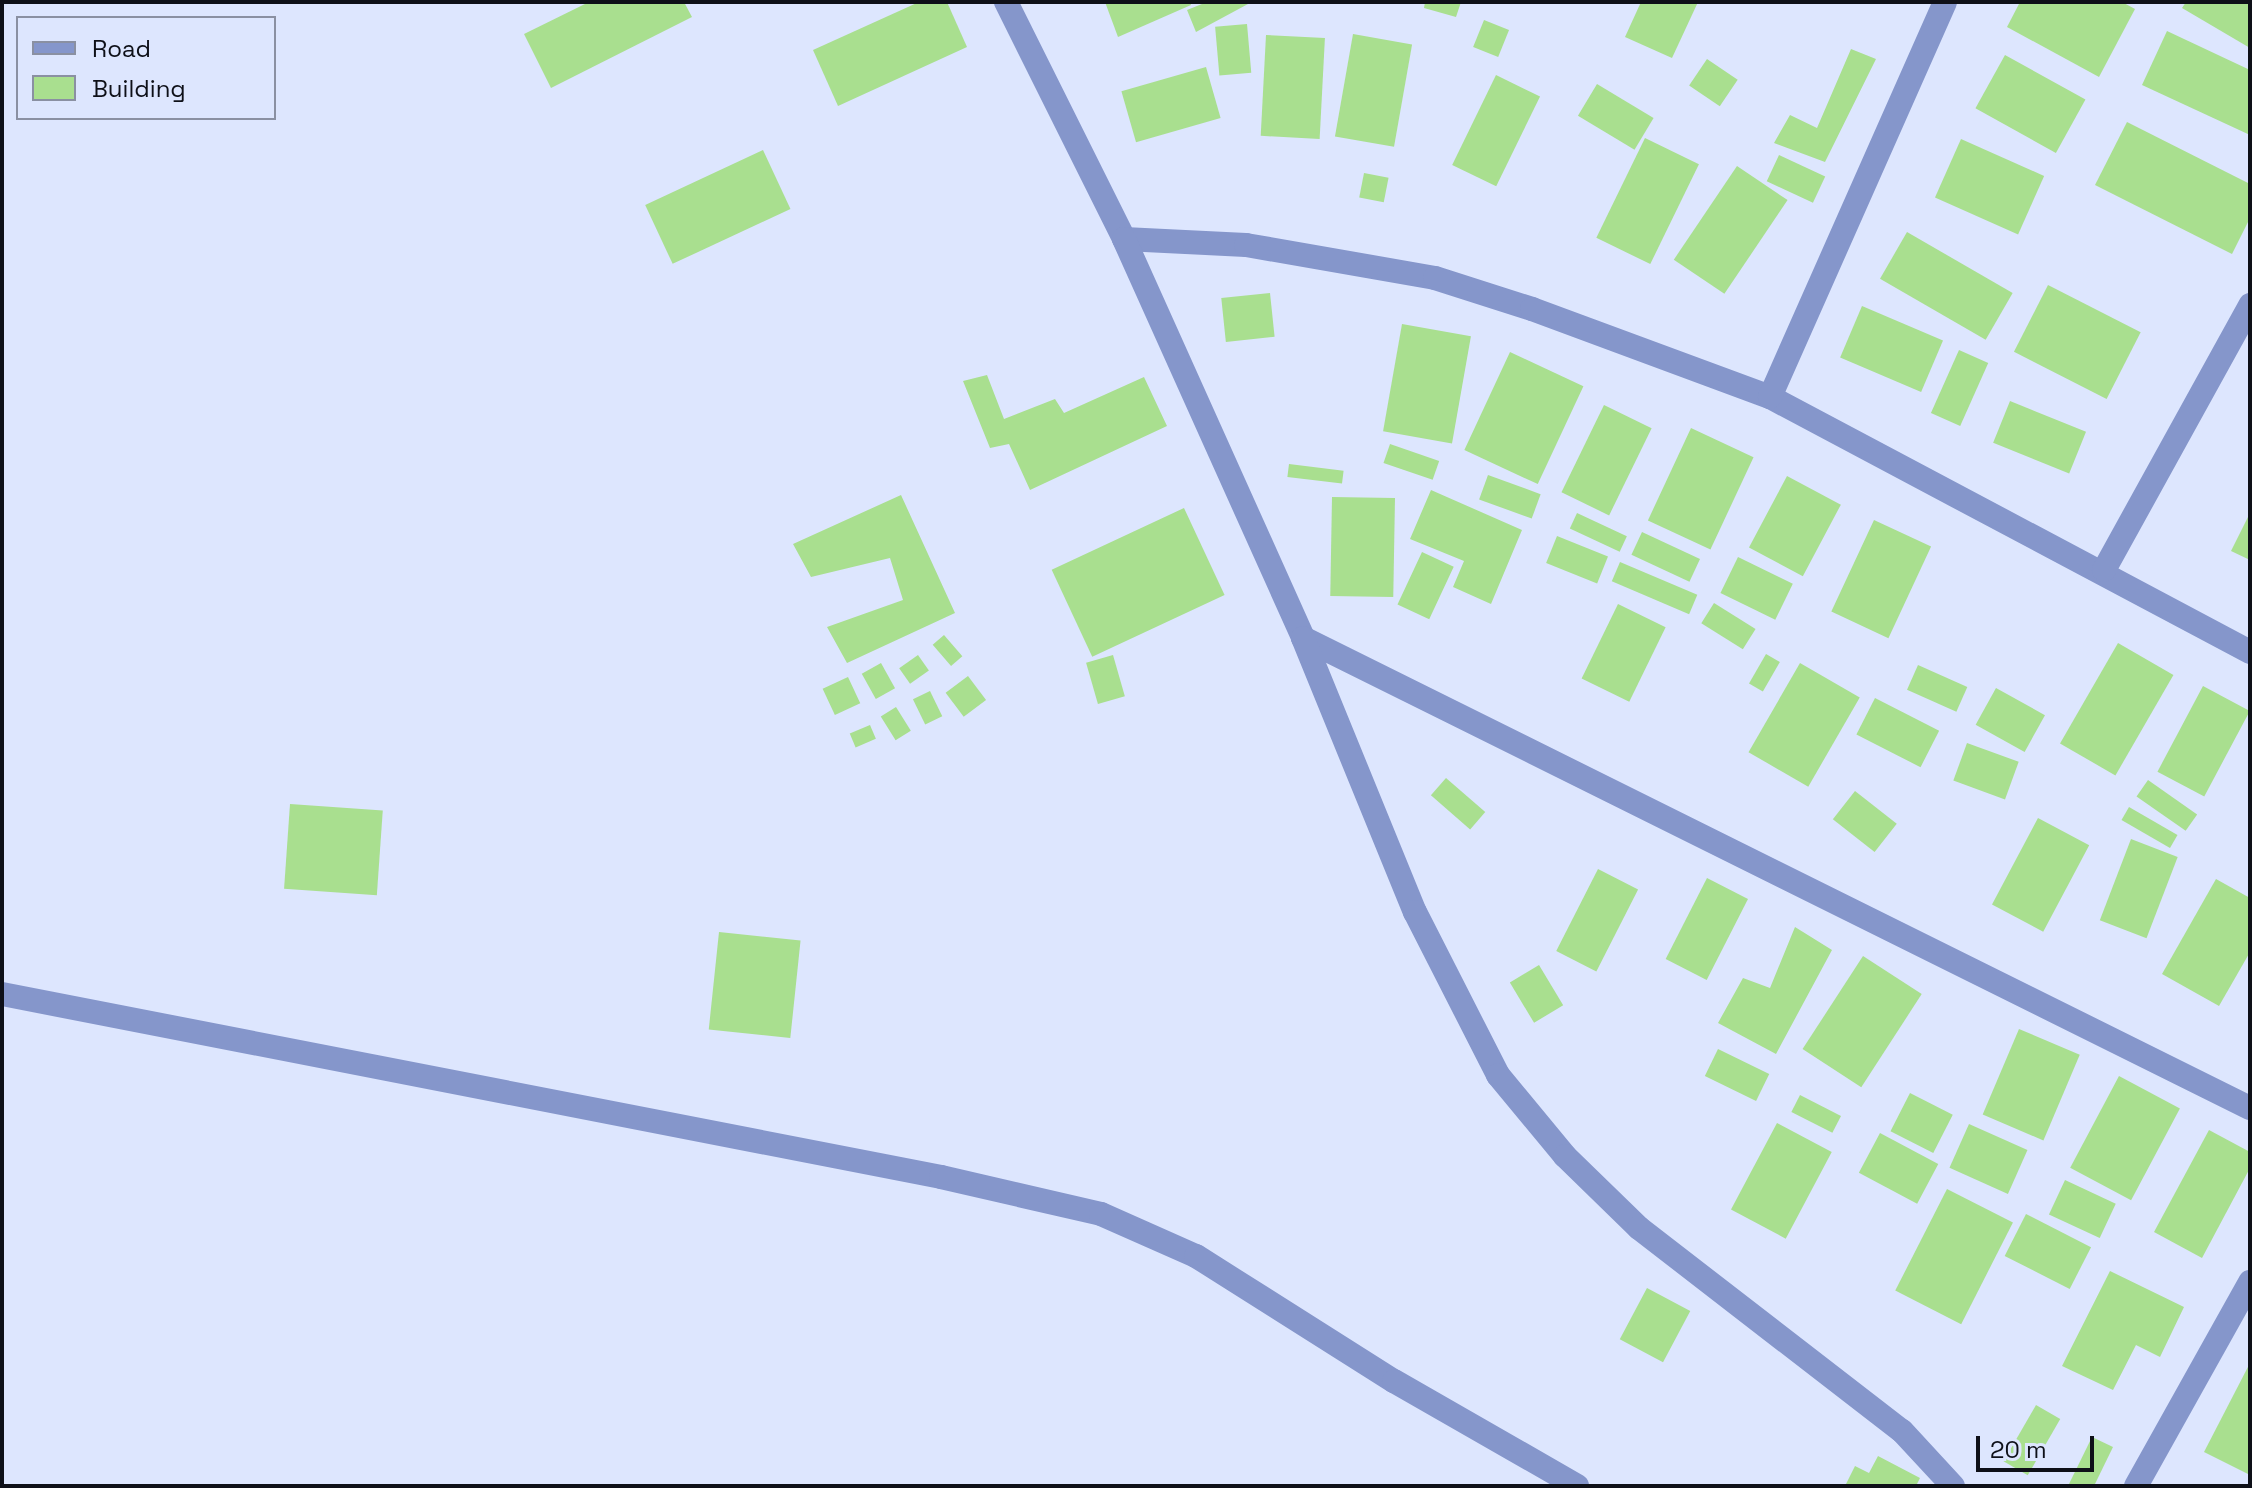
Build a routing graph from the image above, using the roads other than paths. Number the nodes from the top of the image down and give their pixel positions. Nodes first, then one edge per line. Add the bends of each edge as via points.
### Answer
1 (1006, 2) edge
2 (1944, 2) edge
3 (1124, 239) junction
4 (2250, 305) edge
5 (1770, 397) junction
6 (2104, 570) junction
7 (1303, 638) junction
8 (2250, 652) edge
9 (2, 994) edge
10 (2250, 1108) edge
11 (2250, 1282) edge
12 (1577, 1486) edge
13 (1953, 1486) edge
14 (2136, 1486) edge

1 - 3 street
2 - 5 street
3 - 5 street via 1246,245 1435,278
3 - 7 street
4 - 6 street
5 - 6 street
6 - 8 street
7 - 10 street
7 - 13 street via 1415,912 1498,1075 1565,1156 1639,1228 1902,1431
9 - 12 street via 910,1171 1101,1214 1196,1256 1394,1381
11 - 14 street

